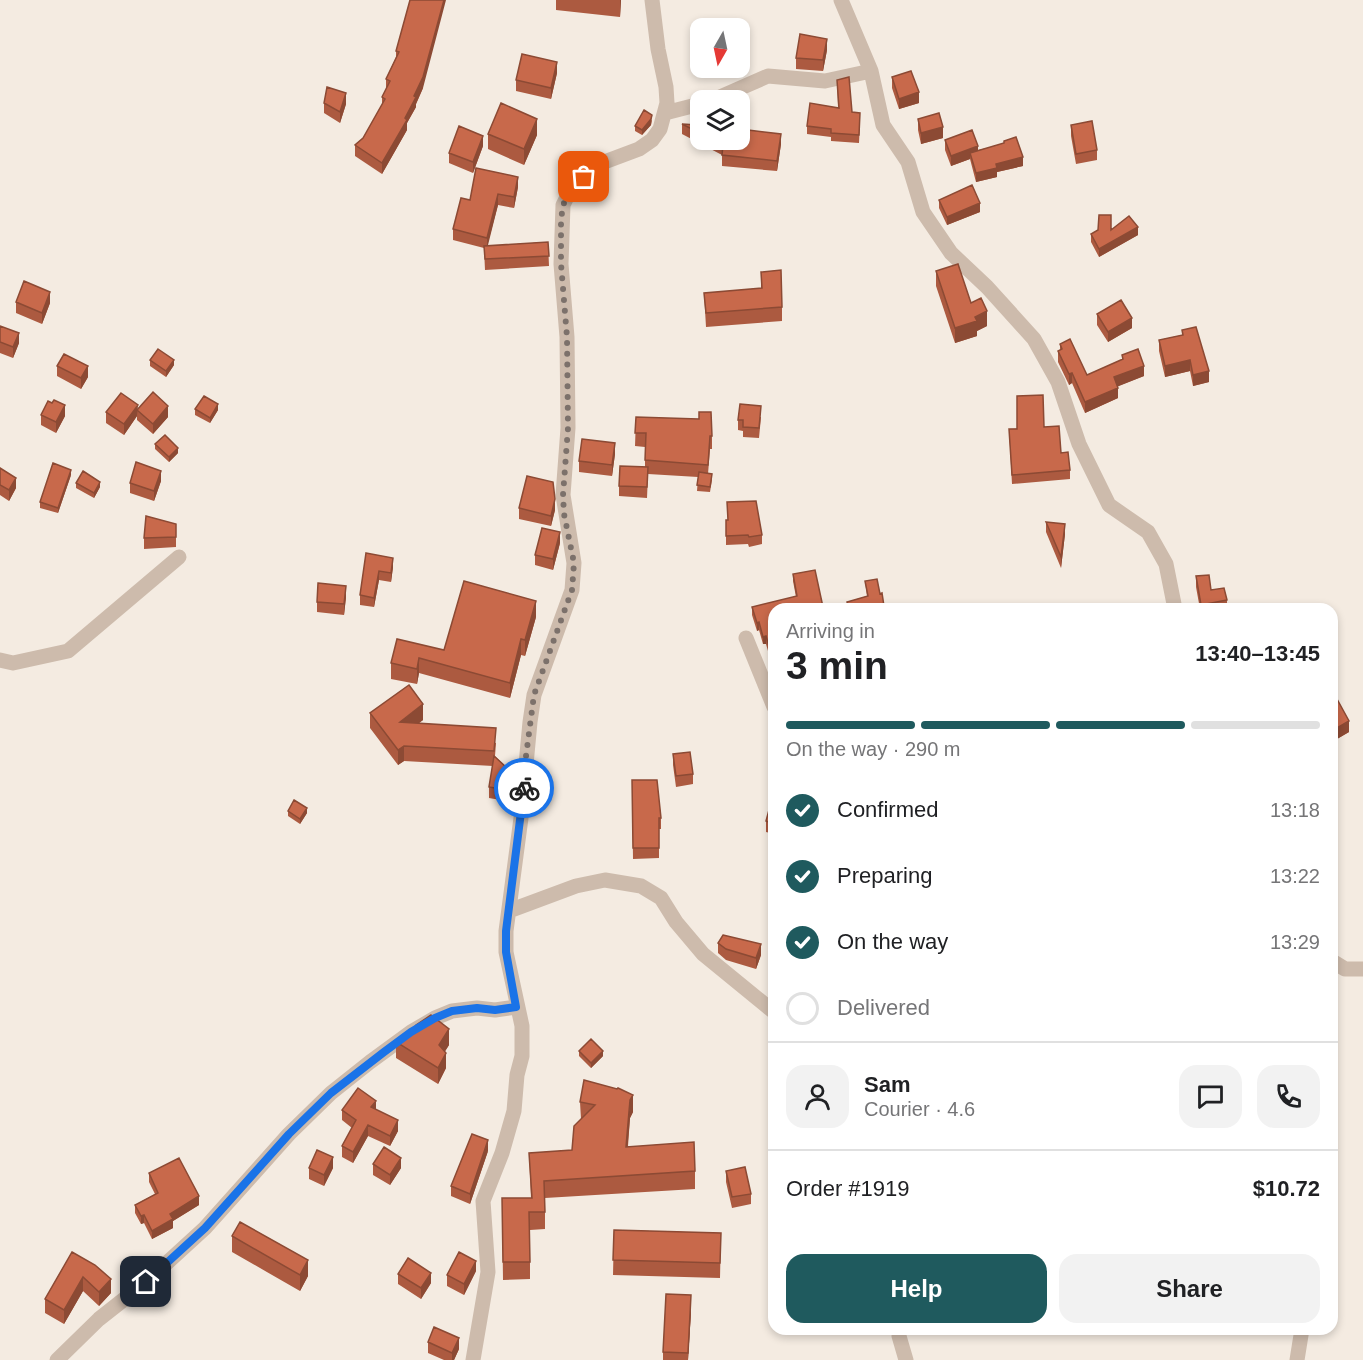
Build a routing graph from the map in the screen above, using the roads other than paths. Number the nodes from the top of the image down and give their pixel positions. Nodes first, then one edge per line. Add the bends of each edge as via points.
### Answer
1 (652, 0) edge
2 (841, 0) edge
3 (871, 70) junction
4 (736, 90) edge
5 (690, 107) edge
6 (665, 113) junction
7 (179, 557) dead end
8 (1174, 603) edge
9 (746, 638) dead end
10 (0, 660) edge
11 (768, 692) edge
12 (509, 911) junction
13 (1338, 965) edge
14 (1363, 969) edge
15 (516, 1007) junction
16 (768, 1007) edge
17 (899, 1335) edge
18 (1301, 1335) edge
19 (57, 1360) edge
20 (473, 1360) edge
21 (906, 1360) edge
22 (1297, 1360) edge

1 - 6 street via 666,87
2 - 3 street
3 - 4 street via 825,81 768,76
3 - 8 street via 883,125 908,162 923,212 951,253 1034,339 1058,382 1079,444 1109,506 1148,532 1166,564
5 - 6 street
6 - 12 street via 652,140 599,165 569,193 563,205 561,264 568,428 563,495 574,572 572,590 534,695
7 - 10 street via 68,651 13,663
9 - 11 street
12 - 15 street via 506,952
12 - 16 street via 576,886 606,880 641,886 661,897 703,954
13 - 14 street via 1345,969
15 - 19 street via 452,1011 411,1032 370,1062 289,1134 205,1228
15 - 20 street via 522,1026 522,1056 511,1121 483,1201 488,1272
17 - 21 street
18 - 22 street

